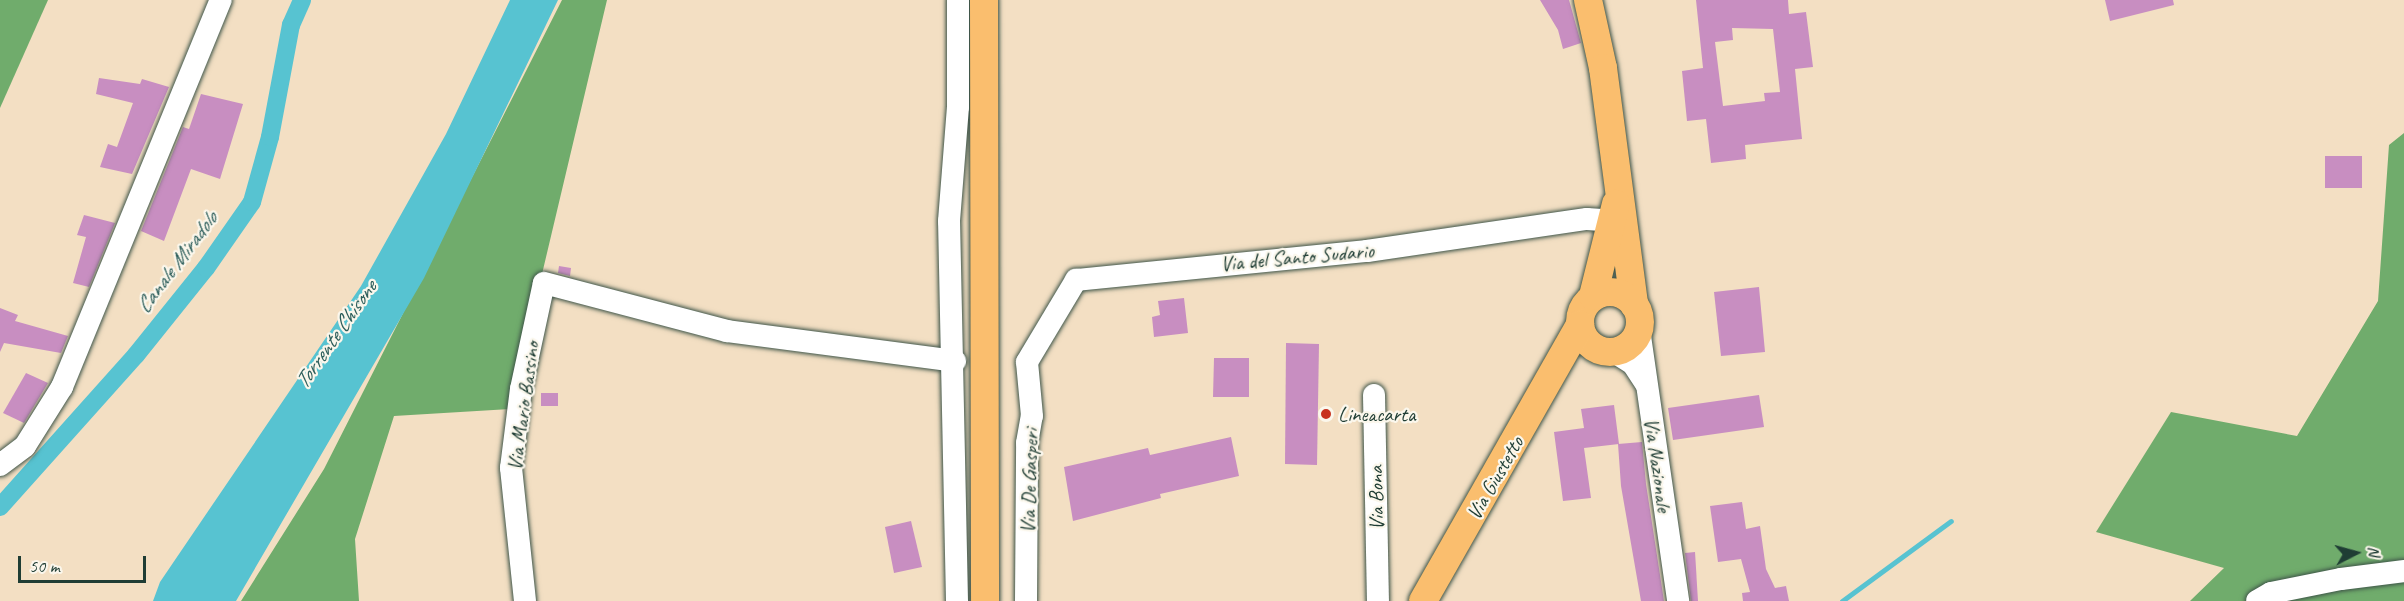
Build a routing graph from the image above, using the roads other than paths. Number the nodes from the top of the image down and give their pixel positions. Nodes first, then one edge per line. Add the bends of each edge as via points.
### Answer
1 (221, 0) edge
2 (958, 0) edge
3 (984, 0) edge
4 (1588, 0) edge
5 (1620, 187) junction
6 (1613, 222) junction
7 (1593, 296) junction
8 (1637, 317) junction
9 (1580, 325) junction
10 (1607, 352) junction
11 (955, 361) junction
12 (1027, 362) joint
13 (1647, 385) junction
14 (1547, 386) junction
15 (1374, 395) dead end
16 (0, 465) edge
17 (1442, 570) junction
18 (2404, 572) edge
19 (525, 601) edge
20 (957, 601) edge
21 (985, 601) edge
22 (1026, 601) edge
23 (1378, 601) edge
24 (1424, 601) edge
25 (1432, 601) edge
26 (1678, 601) edge
27 (2258, 601) edge

1 - 16 street via 62,387 25,446
2 - 11 street via 958,107 949,221
3 - 21 main road
4 - 5 main road
5 - 6 main road
5 - 8 main road
6 - 7 main road
6 - 12 street, Via del Santo Sudario via 1587,219 1367,251 1076,280
7 - 8 main road via 1611,292
7 - 9 main road via 1582,309
8 - 10 main road via 1630,344
8 - 13 street, Via Nazionale
9 - 10 main road via 1586,341
9 - 14 main road, Via Giustetto
10 - 13 street via 1634,364
10 - 14 main road, Via Giustetto
11 - 19 street, Via Mario Bassino via 727,331 544,283 521,389 511,468
11 - 20 street
12 - 22 street, Via De Gasperi via 1032,416 1027,444
13 - 26 street, Via Nazionale
14 - 17 main road, Via Giustetto
15 - 23 street, Via Bona
17 - 24 main road, Via Giustetto
17 - 25 main road, Via Giustetto
18 - 27 street via 2341,579 2271,593

